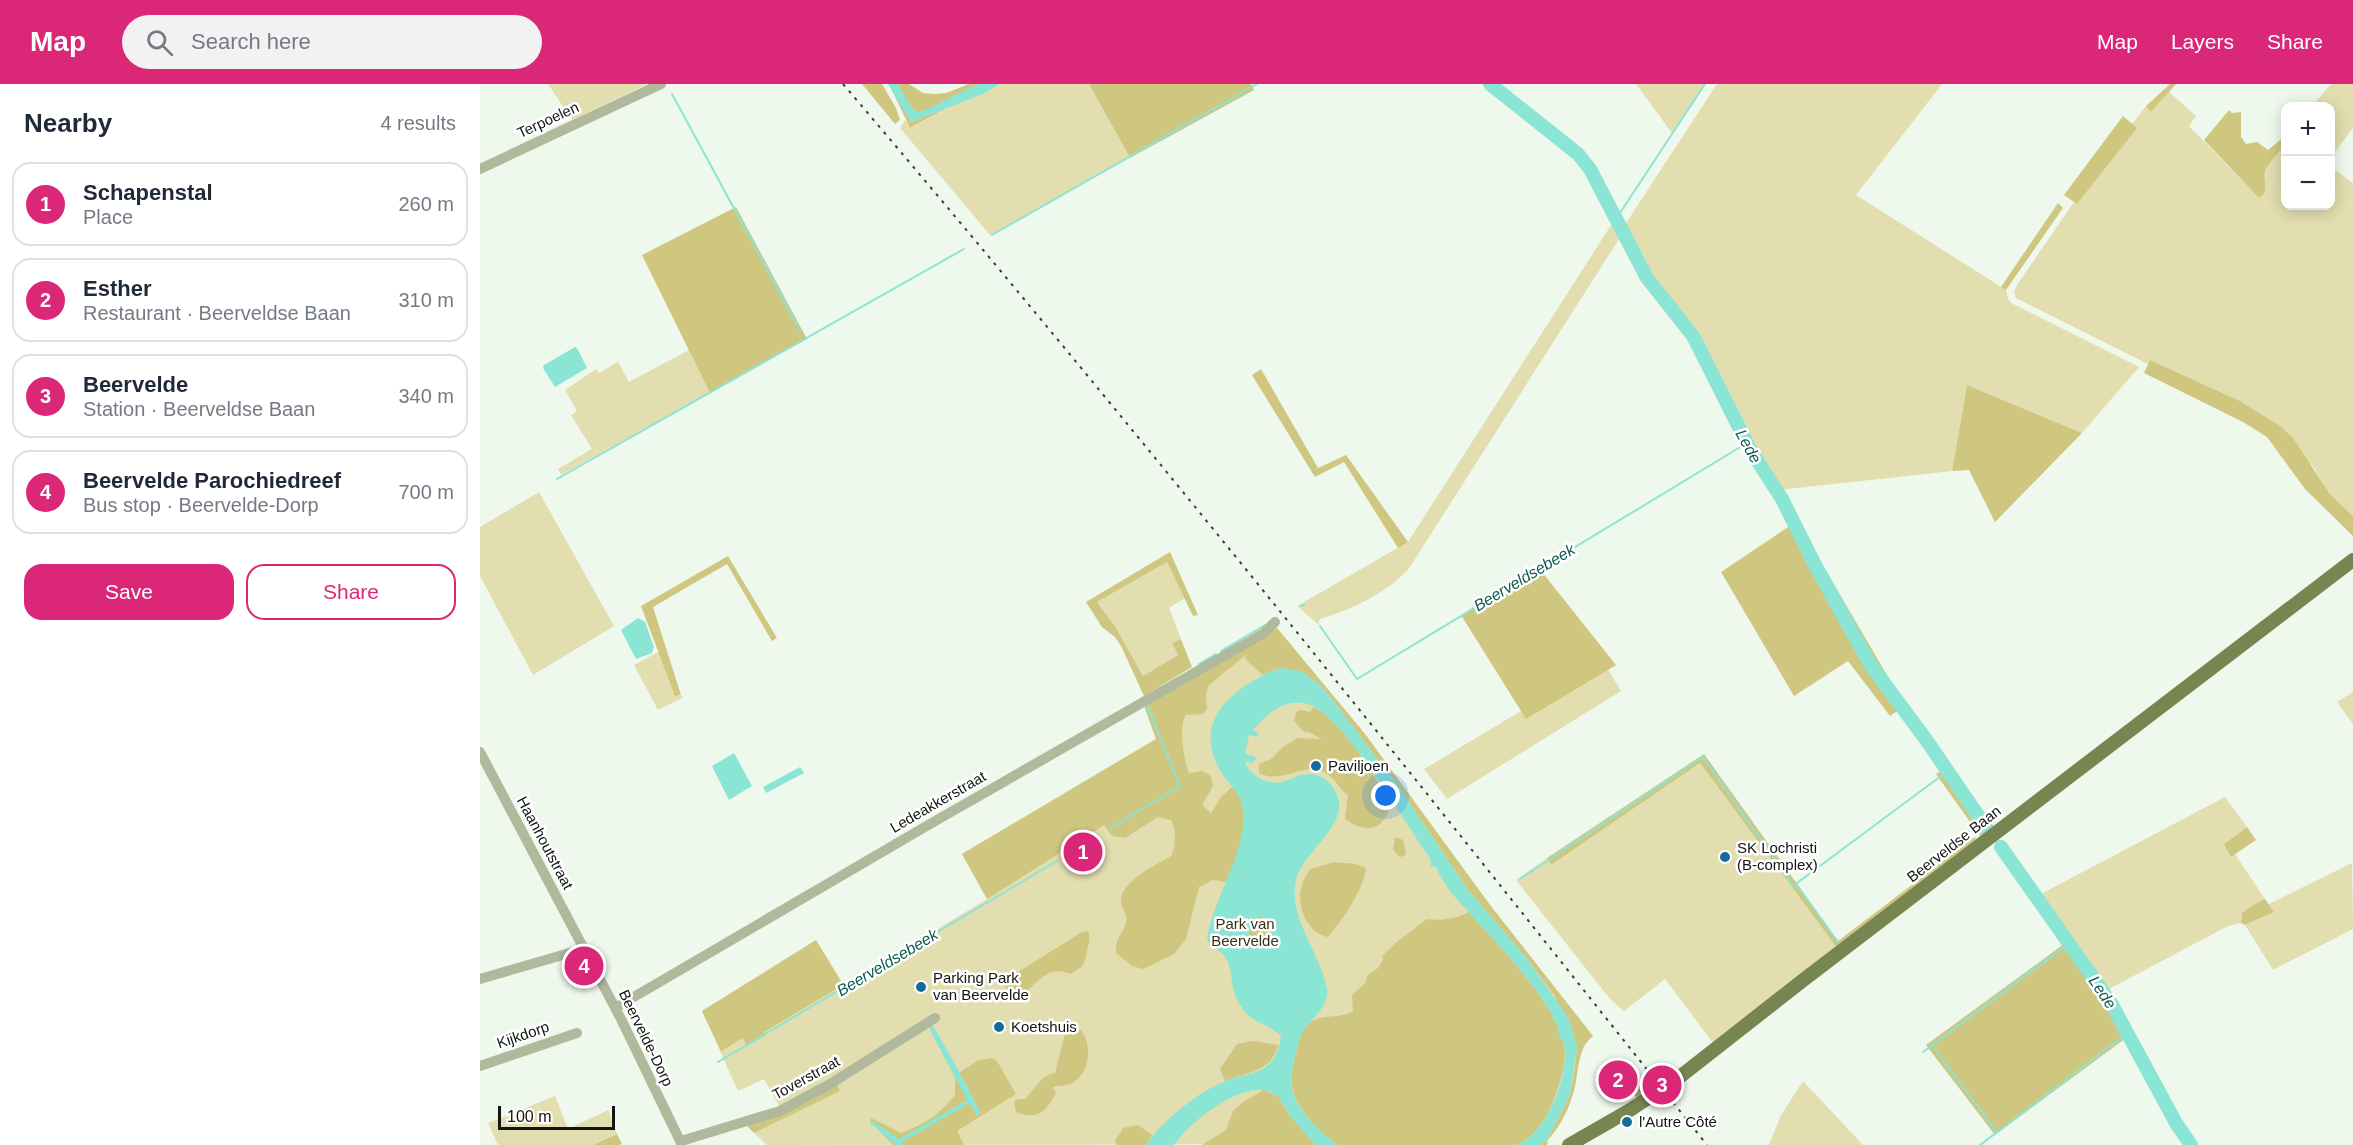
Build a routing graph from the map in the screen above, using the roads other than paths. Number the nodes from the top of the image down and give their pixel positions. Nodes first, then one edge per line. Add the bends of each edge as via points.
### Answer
1 (661, 84) edge
2 (480, 169) edge
3 (2353, 560) edge
4 (1275, 622) dead end
5 (480, 752) edge
6 (583, 949) junction
7 (480, 979) edge
8 (615, 1008) junction
9 (935, 1018) dead end
10 (576, 1033) dead end
11 (480, 1066) edge
12 (1624, 1072) dead end
13 (1645, 1101) junction
14 (682, 1144) edge
15 (1569, 1145) edge

1 - 2 street, Terpoelen
3 - 13 main road, Beerveldse Baan
4 - 8 street, Ledeakkerstraat via 1263,633
5 - 6 street, Haanhoutstraat
6 - 7 street
6 - 8 street, Beervelde-Dorp
8 - 14 street, Beervelde-Dorp
9 - 14 street, Toverstraat via 780,1111
10 - 11 street, Kijkdorp
12 - 13 street
13 - 15 main road, Beerveldse Baan

